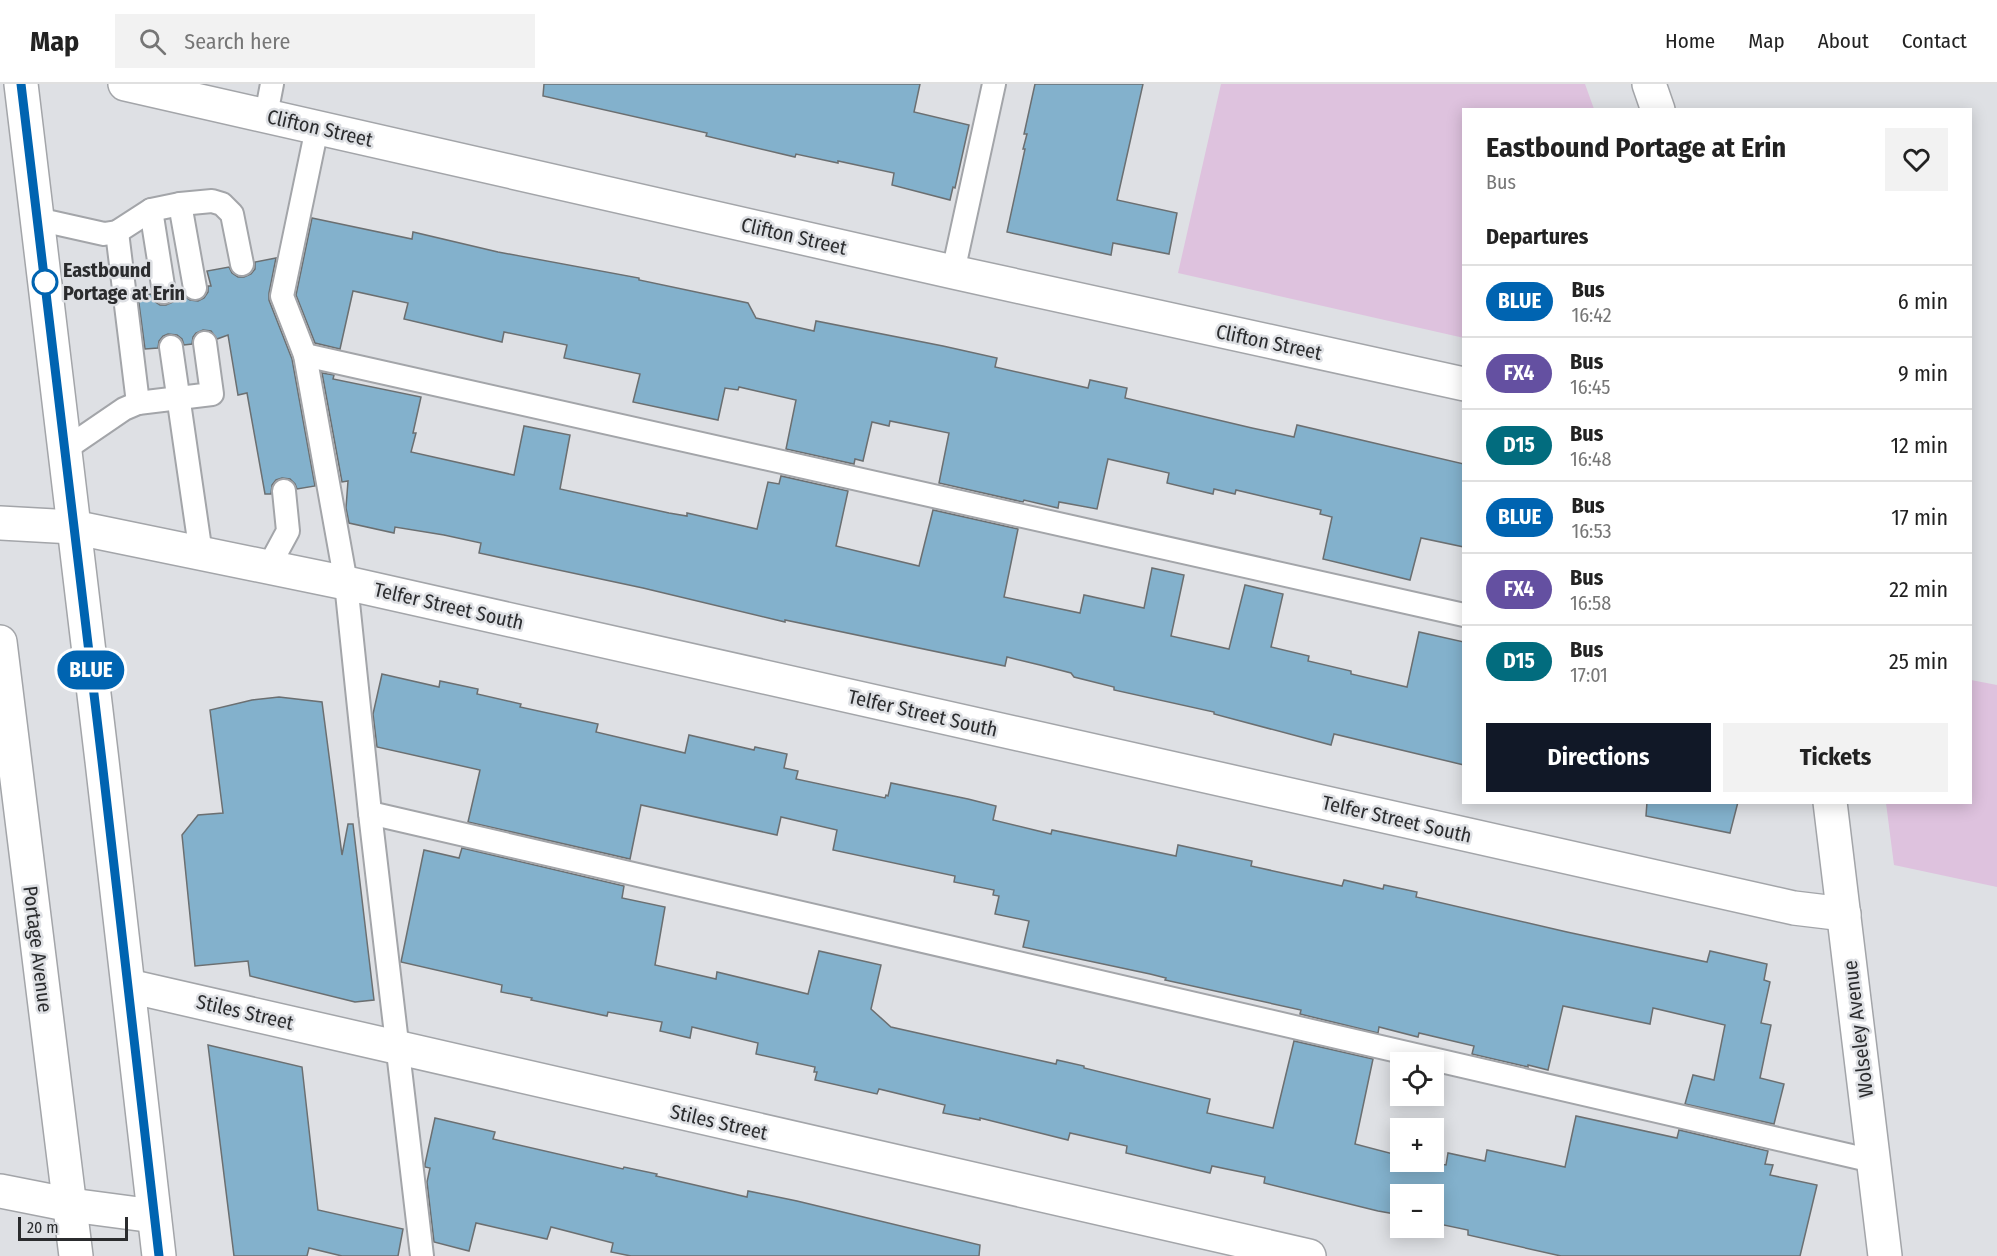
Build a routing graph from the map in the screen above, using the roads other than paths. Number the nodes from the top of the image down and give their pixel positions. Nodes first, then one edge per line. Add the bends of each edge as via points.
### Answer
1 (21, 84) edge
2 (125, 84) edge
3 (273, 84) edge
4 (994, 84) edge
5 (1649, 84) edge
6 (1657, 108) edge
7 (266, 115) junction
8 (317, 128) junction
9 (180, 204) junction
10 (151, 210) junction
11 (37, 219) junction
12 (117, 232) junction
13 (243, 264) dead end
14 (953, 272) junction
15 (195, 288) dead end
16 (164, 292) dead end
17 (205, 343) dead end
18 (171, 347) dead end
19 (305, 355) junction
20 (1462, 384) edge
21 (178, 397) junction
22 (138, 403) junction
23 (64, 450) junction
24 (284, 491) dead end
25 (0, 523) edge
26 (73, 527) junction
27 (201, 554) junction
28 (268, 568) junction
29 (346, 583) junction
30 (1462, 615) edge
31 (0, 642) edge
32 (6, 752) edge
33 (1830, 804) edge
34 (370, 813) junction
35 (1844, 914) junction
36 (129, 986) junction
37 (398, 1048) junction
38 (1873, 1161) junction
39 (0, 1191) edge
40 (71, 1205) junction
41 (154, 1216) junction
42 (76, 1256) edge
43 (159, 1256) edge
44 (422, 1256) edge
45 (1309, 1256) edge
46 (1885, 1256) edge

1 - 11 main road
2 - 7 main road, Clifton Street
3 - 7 lane
4 - 14 lane
5 - 6 main road
7 - 8 main road, Clifton Street
8 - 14 main road, Clifton Street
8 - 19 lane via 282,296
9 - 10 lane
9 - 13 lane via 222,204 232,214
9 - 15 lane
10 - 12 lane
10 - 16 lane
11 - 12 lane via 104,234
11 - 23 main road
12 - 22 lane
14 - 20 main road, Clifton Street
17 - 21 lane via 212,393
18 - 21 lane
19 - 29 lane
19 - 30 lane
21 - 22 lane
21 - 27 lane
22 - 23 lane
23 - 26 main road
24 - 28 lane via 288,531
25 - 26 main road, Telfer Street South
26 - 27 main road, Telfer Street South
26 - 36 main road
27 - 28 main road, Telfer Street South
28 - 29 main road, Telfer Street South
29 - 34 lane
29 - 35 main road, Telfer Street South via 1776,904
31 - 32 main road, Portage Avenue
32 - 40 main road, Portage Avenue
33 - 35 main road, Wolseley Avenue
34 - 37 lane
34 - 38 lane
35 - 38 main road, Wolseley Avenue
36 - 37 main road, Stiles Street
36 - 41 main road
37 - 44 lane
37 - 45 main road, Stiles Street
38 - 46 main road, Wolseley Avenue
39 - 40 main road
40 - 41 main road
40 - 42 main road, Portage Avenue
41 - 43 main road

